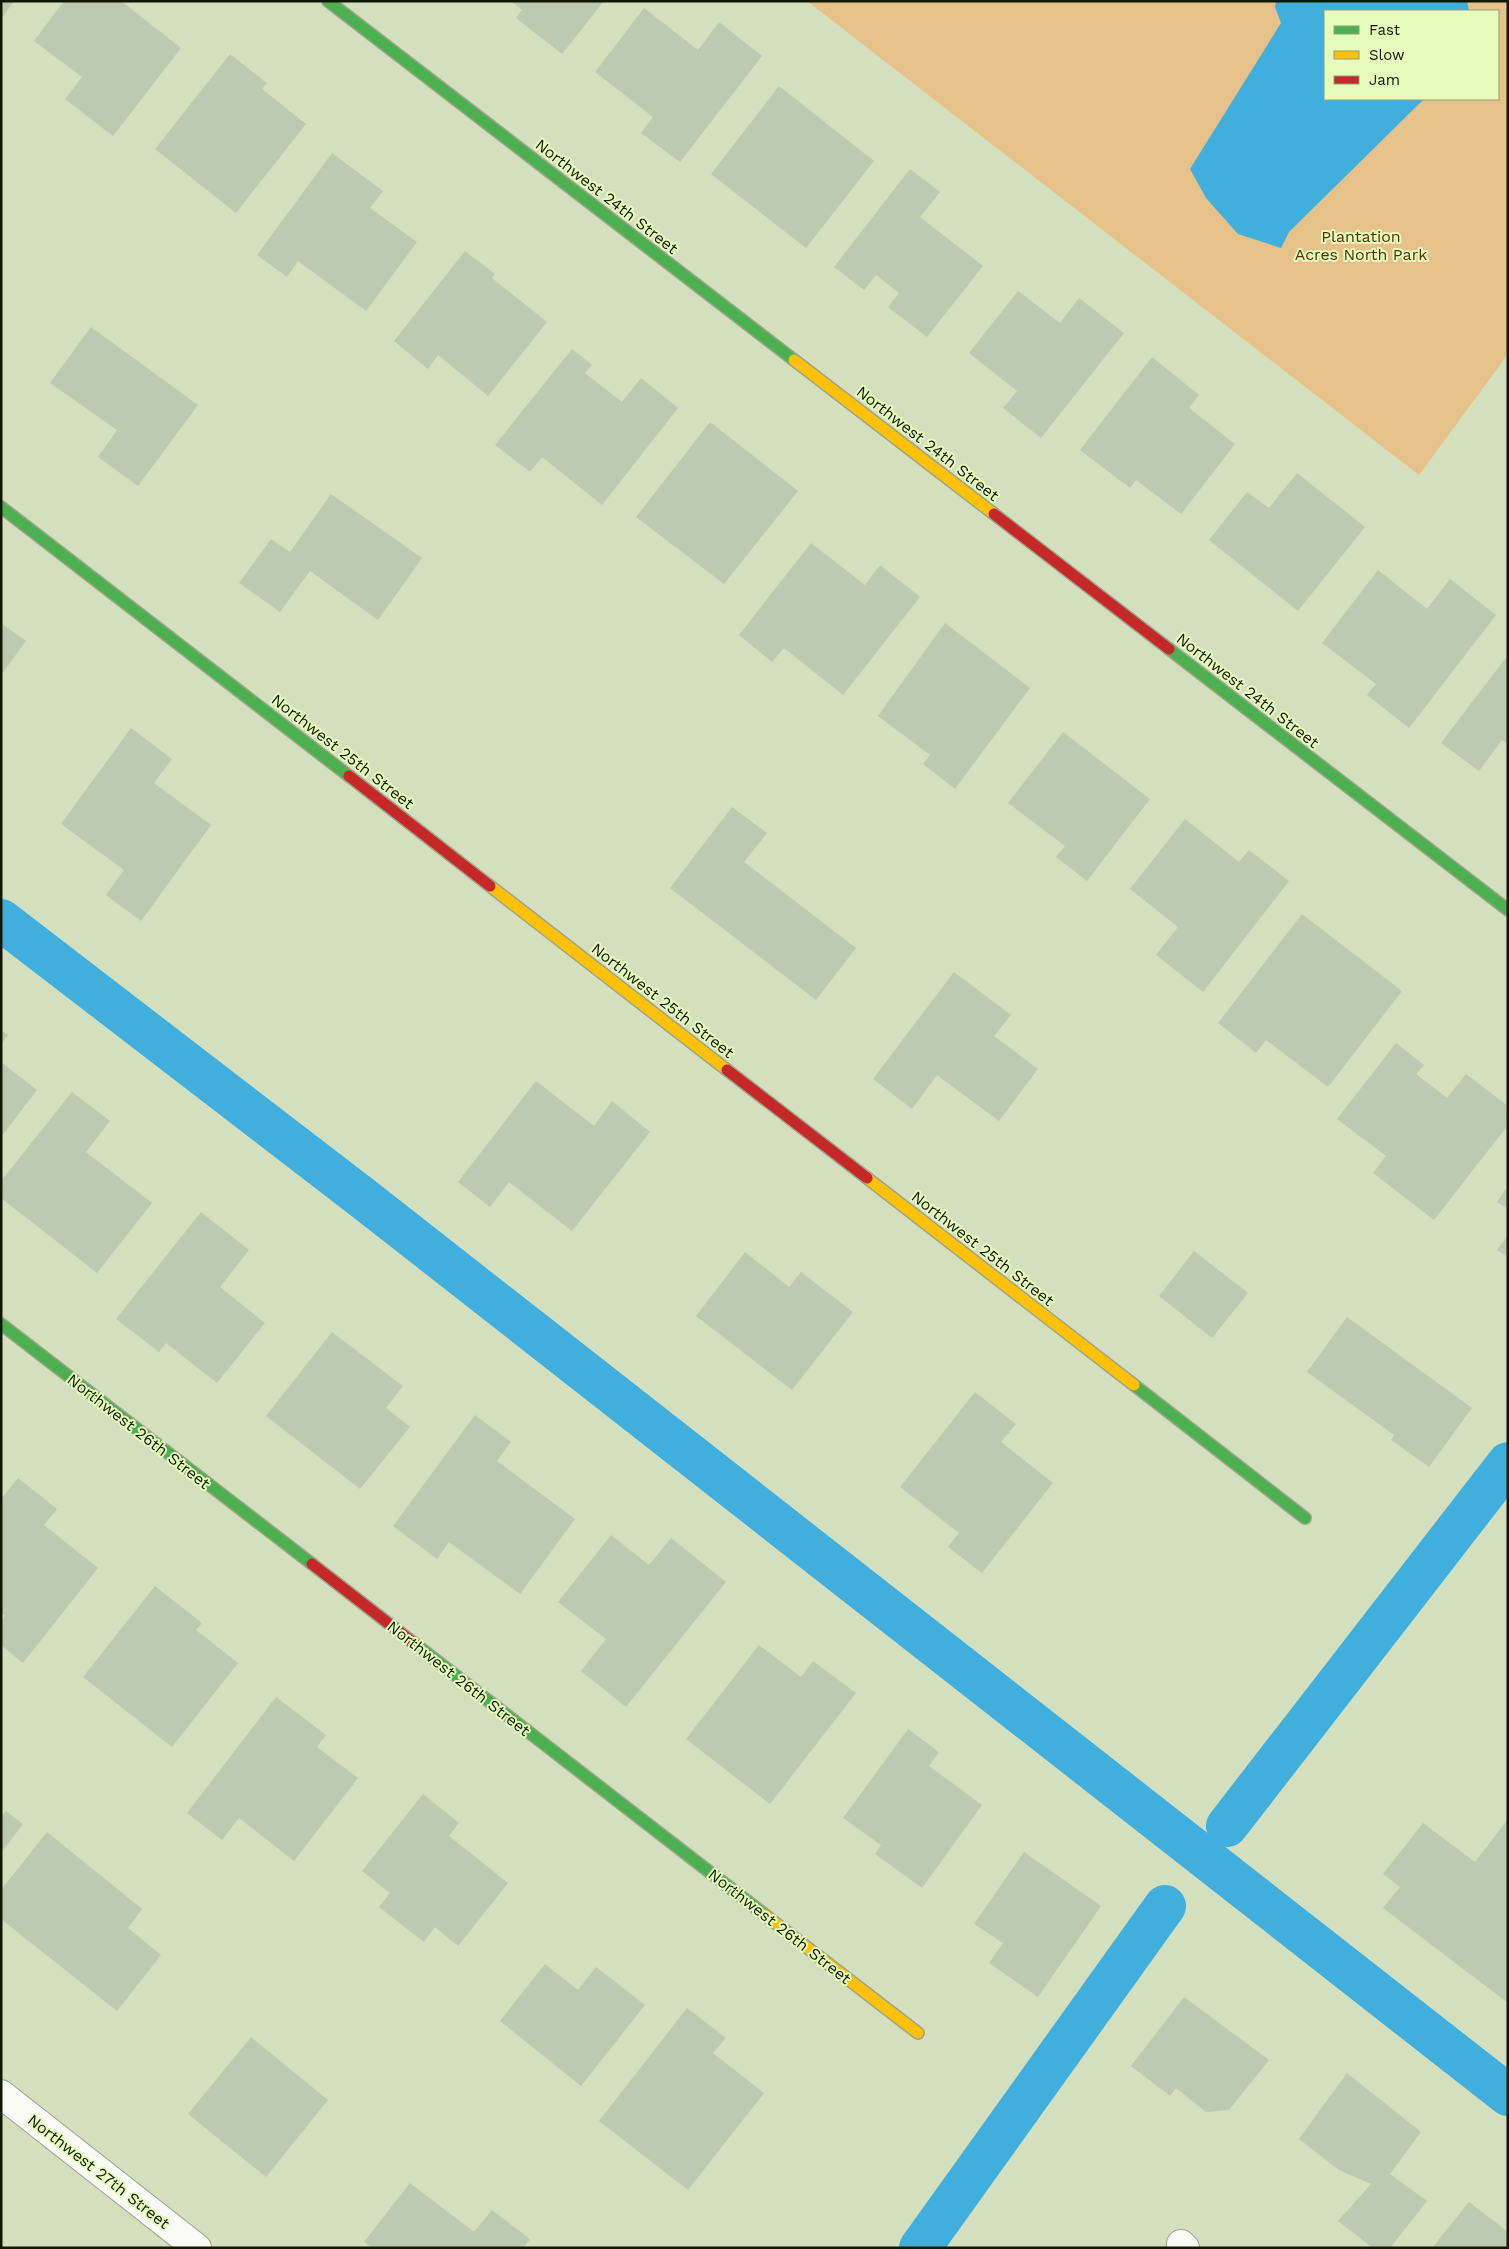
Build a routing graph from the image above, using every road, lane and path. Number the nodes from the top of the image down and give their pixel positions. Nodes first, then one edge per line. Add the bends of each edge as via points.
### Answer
1 (328, 1) edge
2 (1, 507) edge
3 (1508, 910) edge
4 (1, 1324) edge
5 (1305, 1518) dead end
6 (918, 2033) dead end
7 (1, 2094) edge
8 (197, 2248) edge

1 - 3 street, Northwest 24th Street
2 - 5 street, Northwest 25th Street
4 - 6 street, Northwest 26th Street
7 - 8 street, Northwest 27th Street

